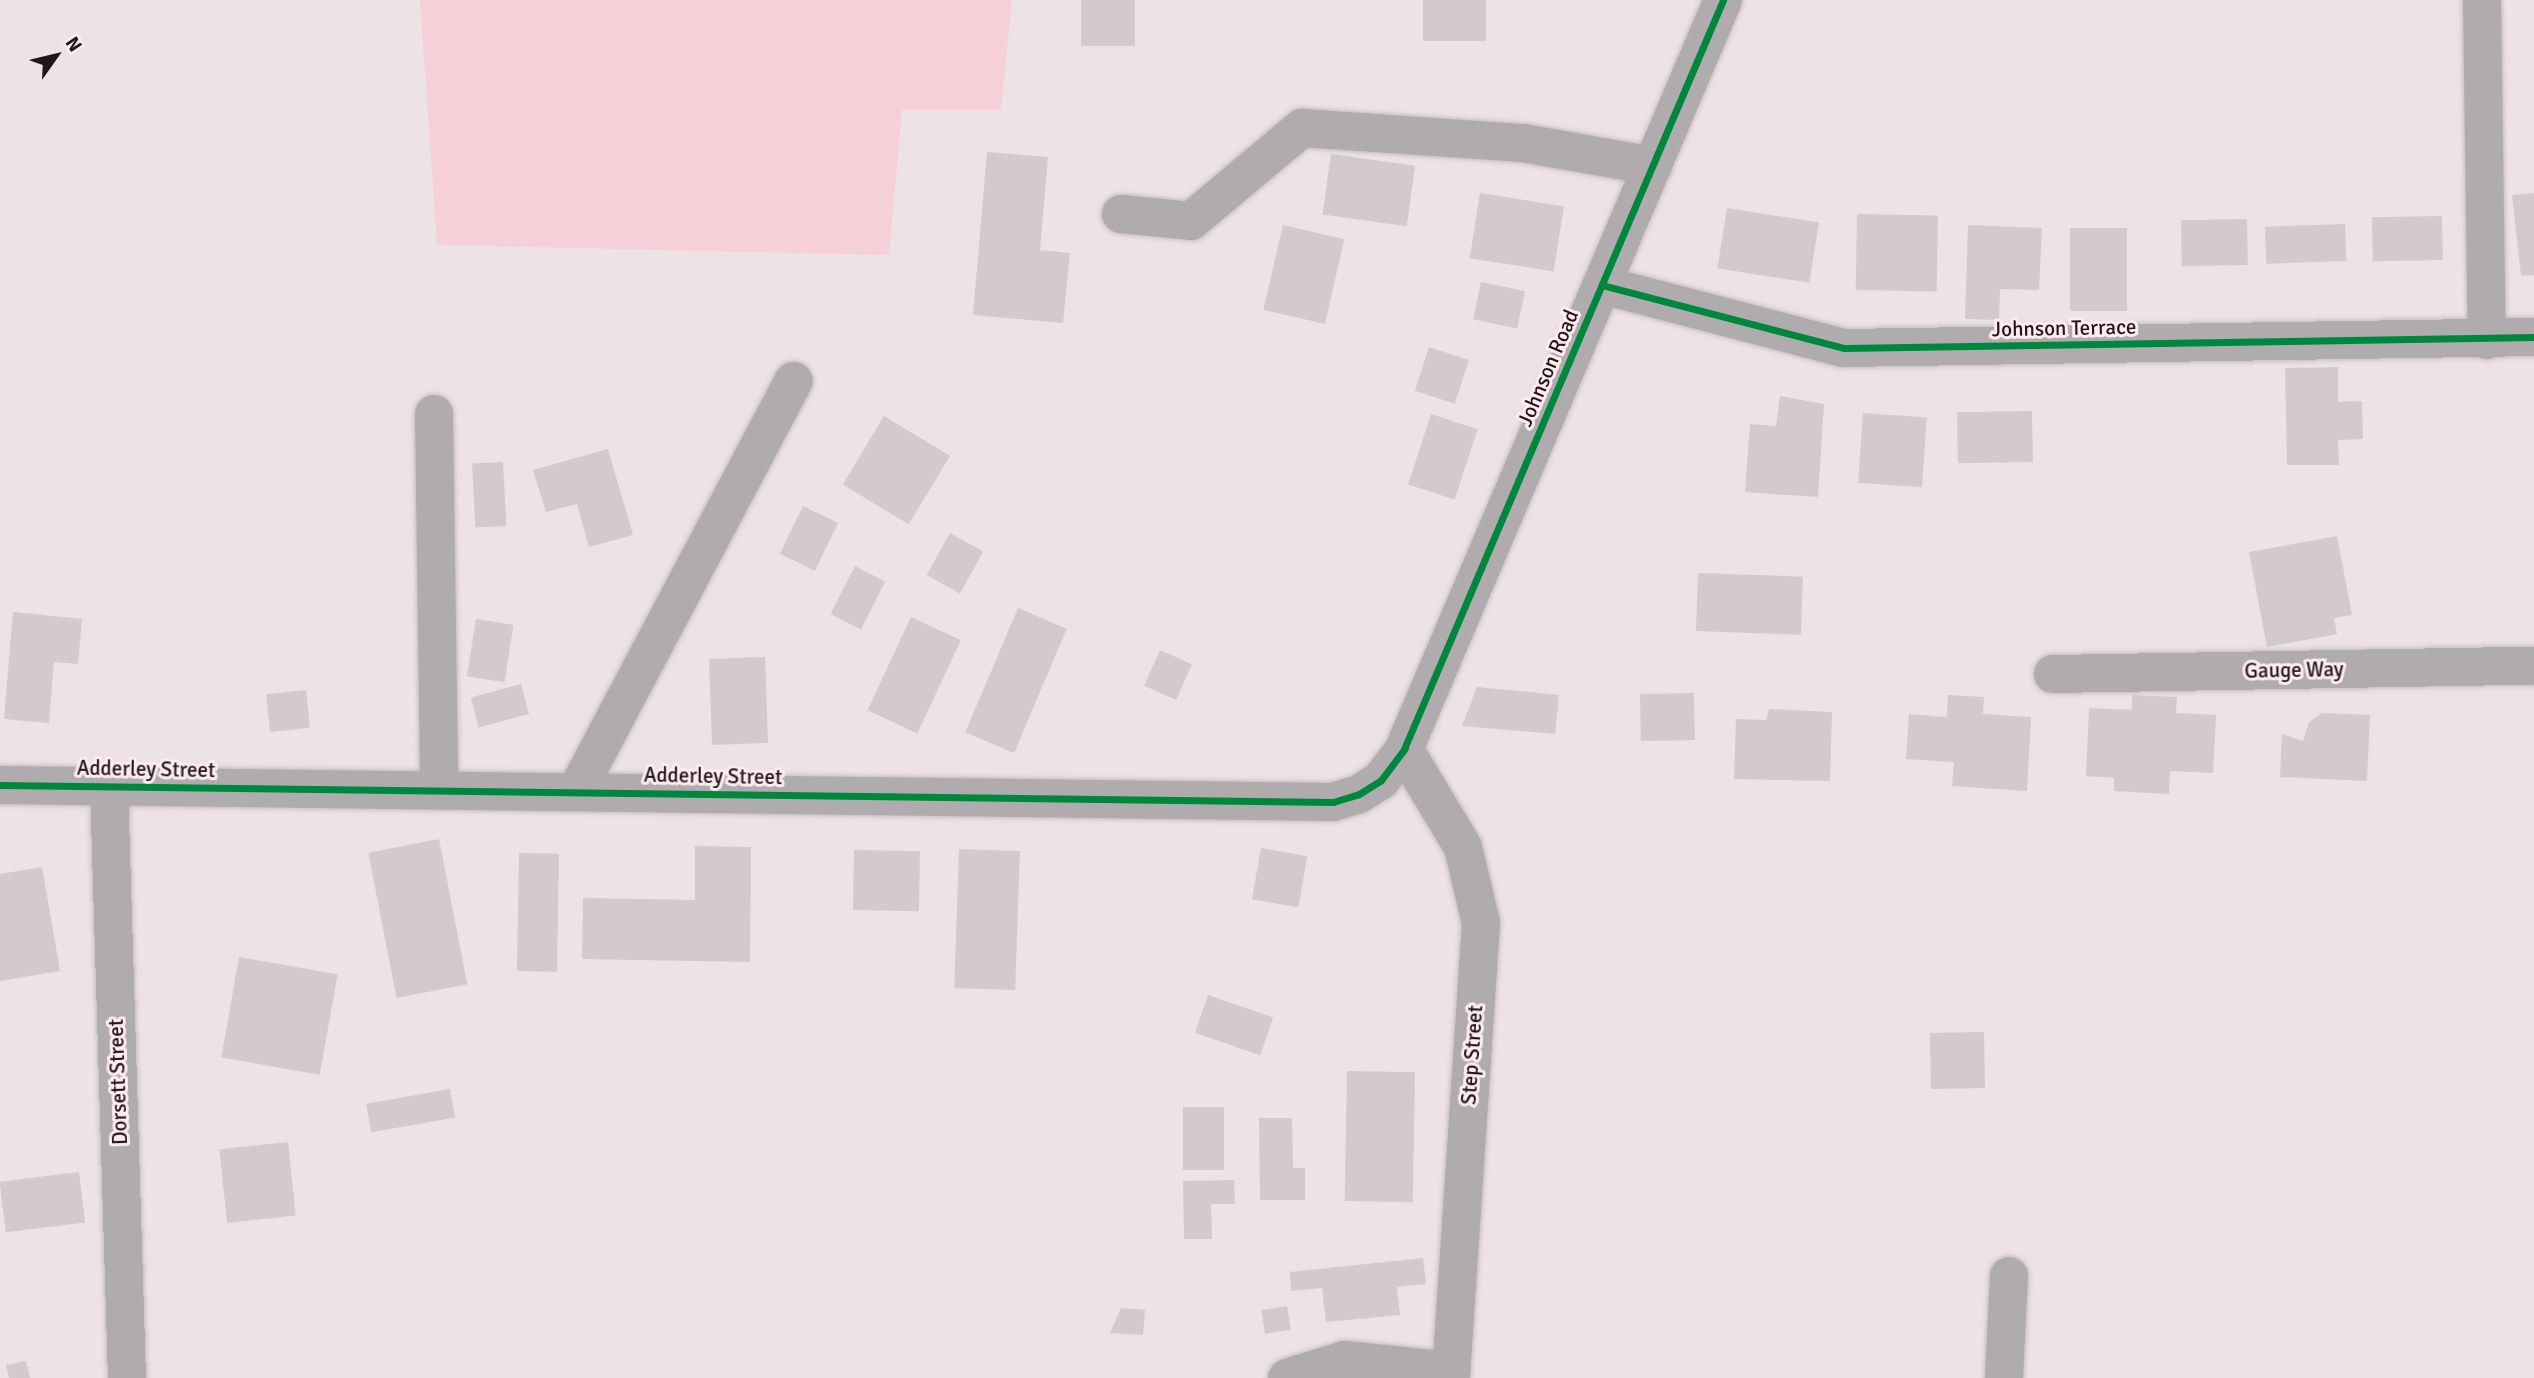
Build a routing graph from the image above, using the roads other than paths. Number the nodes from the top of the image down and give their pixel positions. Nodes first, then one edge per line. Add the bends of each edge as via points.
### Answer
1 (1723, 0) edge
2 (2482, 0) edge
3 (1653, 166) junction
4 (1121, 214) dead end
5 (1602, 285) junction
6 (2534, 337) edge
7 (2487, 340) junction
8 (794, 381) dead end
9 (434, 414) dead end
10 (2534, 666) edge
11 (2053, 674) dead end
12 (1404, 749) junction
13 (0, 785) edge
14 (109, 786) junction
15 (439, 790) junction
16 (576, 792) junction
17 (2009, 1276) dead end
18 (1451, 1375) edge
19 (127, 1378) edge
20 (1287, 1378) edge
21 (2004, 1378) edge

1 - 3 street, Johnson Road
2 - 7 street
3 - 4 street via 1522,143 1303,128 1191,221
3 - 5 street, Johnson Road
5 - 7 street, Johnson Terrace via 1844,348
5 - 12 street, Johnson Road
6 - 7 street, Johnson Terrace
8 - 16 street
9 - 15 street
10 - 11 street, Gauge Way
12 - 16 street, Adderley Street via 1381,780 1333,802
12 - 18 street, Step Street via 1463,847 1481,923
13 - 14 street, Adderley Street
14 - 15 street, Adderley Street
14 - 19 street, Dorsett Street
15 - 16 street, Adderley Street
17 - 21 street
18 - 20 street via 1345,1360

